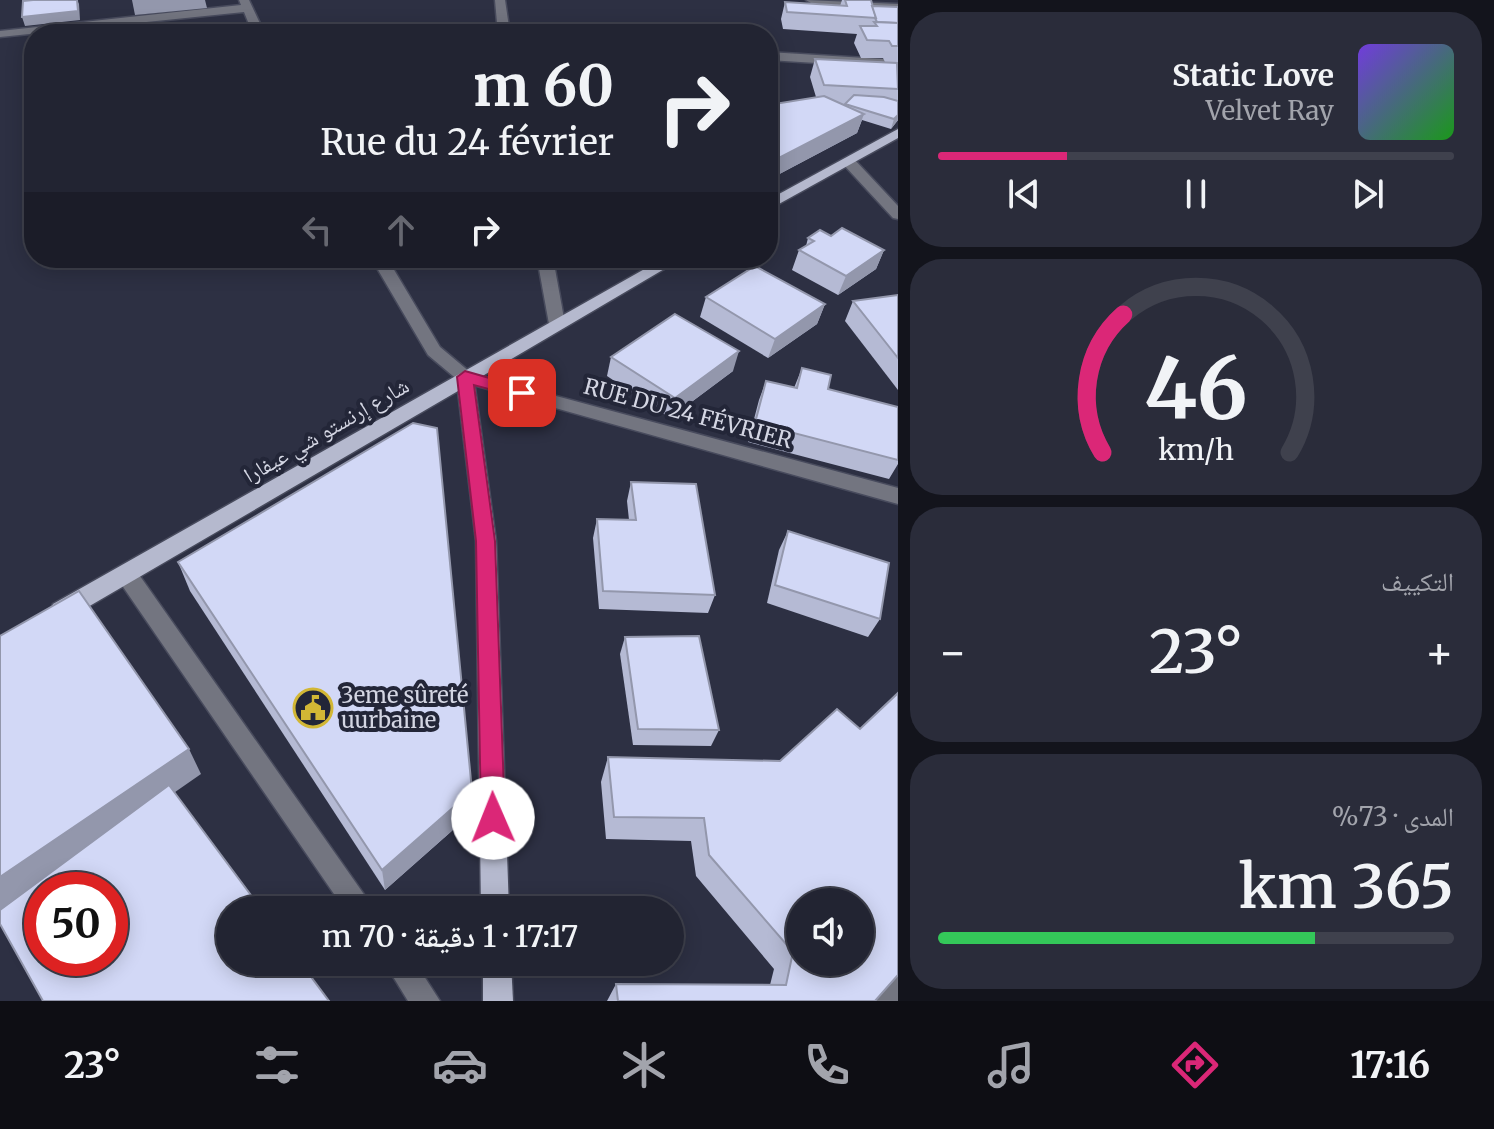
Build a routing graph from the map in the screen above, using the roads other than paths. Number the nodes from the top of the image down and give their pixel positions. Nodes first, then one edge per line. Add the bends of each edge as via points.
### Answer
1 (500, 0) edge
2 (811, 0) edge
3 (245, 4) edge
4 (898, 7) edge
5 (82, 24) edge
6 (254, 24) edge
7 (503, 24) edge
8 (24, 31) edge
9 (0, 34) edge
10 (778, 57) edge
11 (898, 64) edge
12 (898, 133) edge
13 (848, 161) junction
14 (778, 200) edge
15 (898, 215) edge
16 (385, 268) edge
17 (547, 268) edge
18 (657, 268) edge
19 (557, 324) junction
20 (465, 377) junction
21 (898, 496) edge
22 (127, 575) junction
23 (38, 623) edge
24 (351, 896) edge
25 (495, 896) edge
26 (408, 976) edge
27 (497, 976) edge
28 (898, 990) edge
29 (425, 1001) edge
30 (498, 1001) edge
31 (888, 1001) edge

1 - 7 street
2 - 4 street
3 - 5 street
3 - 6 street
8 - 9 street
10 - 11 street
12 - 13 main road
13 - 14 main road
13 - 15 street
16 - 20 street via 434,351
17 - 19 street
18 - 19 main road, شارع إرنستو شي عيفارا
19 - 20 main road, شارع إرنستو شي عيفارا
20 - 21 street, RUE DU 24 FÉVRIER
20 - 22 main road, شارع إرنستو شي عيفارا
20 - 25 main road via 486,541
22 - 23 main road, شارع إرنستو شي عيفارا
22 - 24 street
26 - 29 street
27 - 30 main road
28 - 31 street

